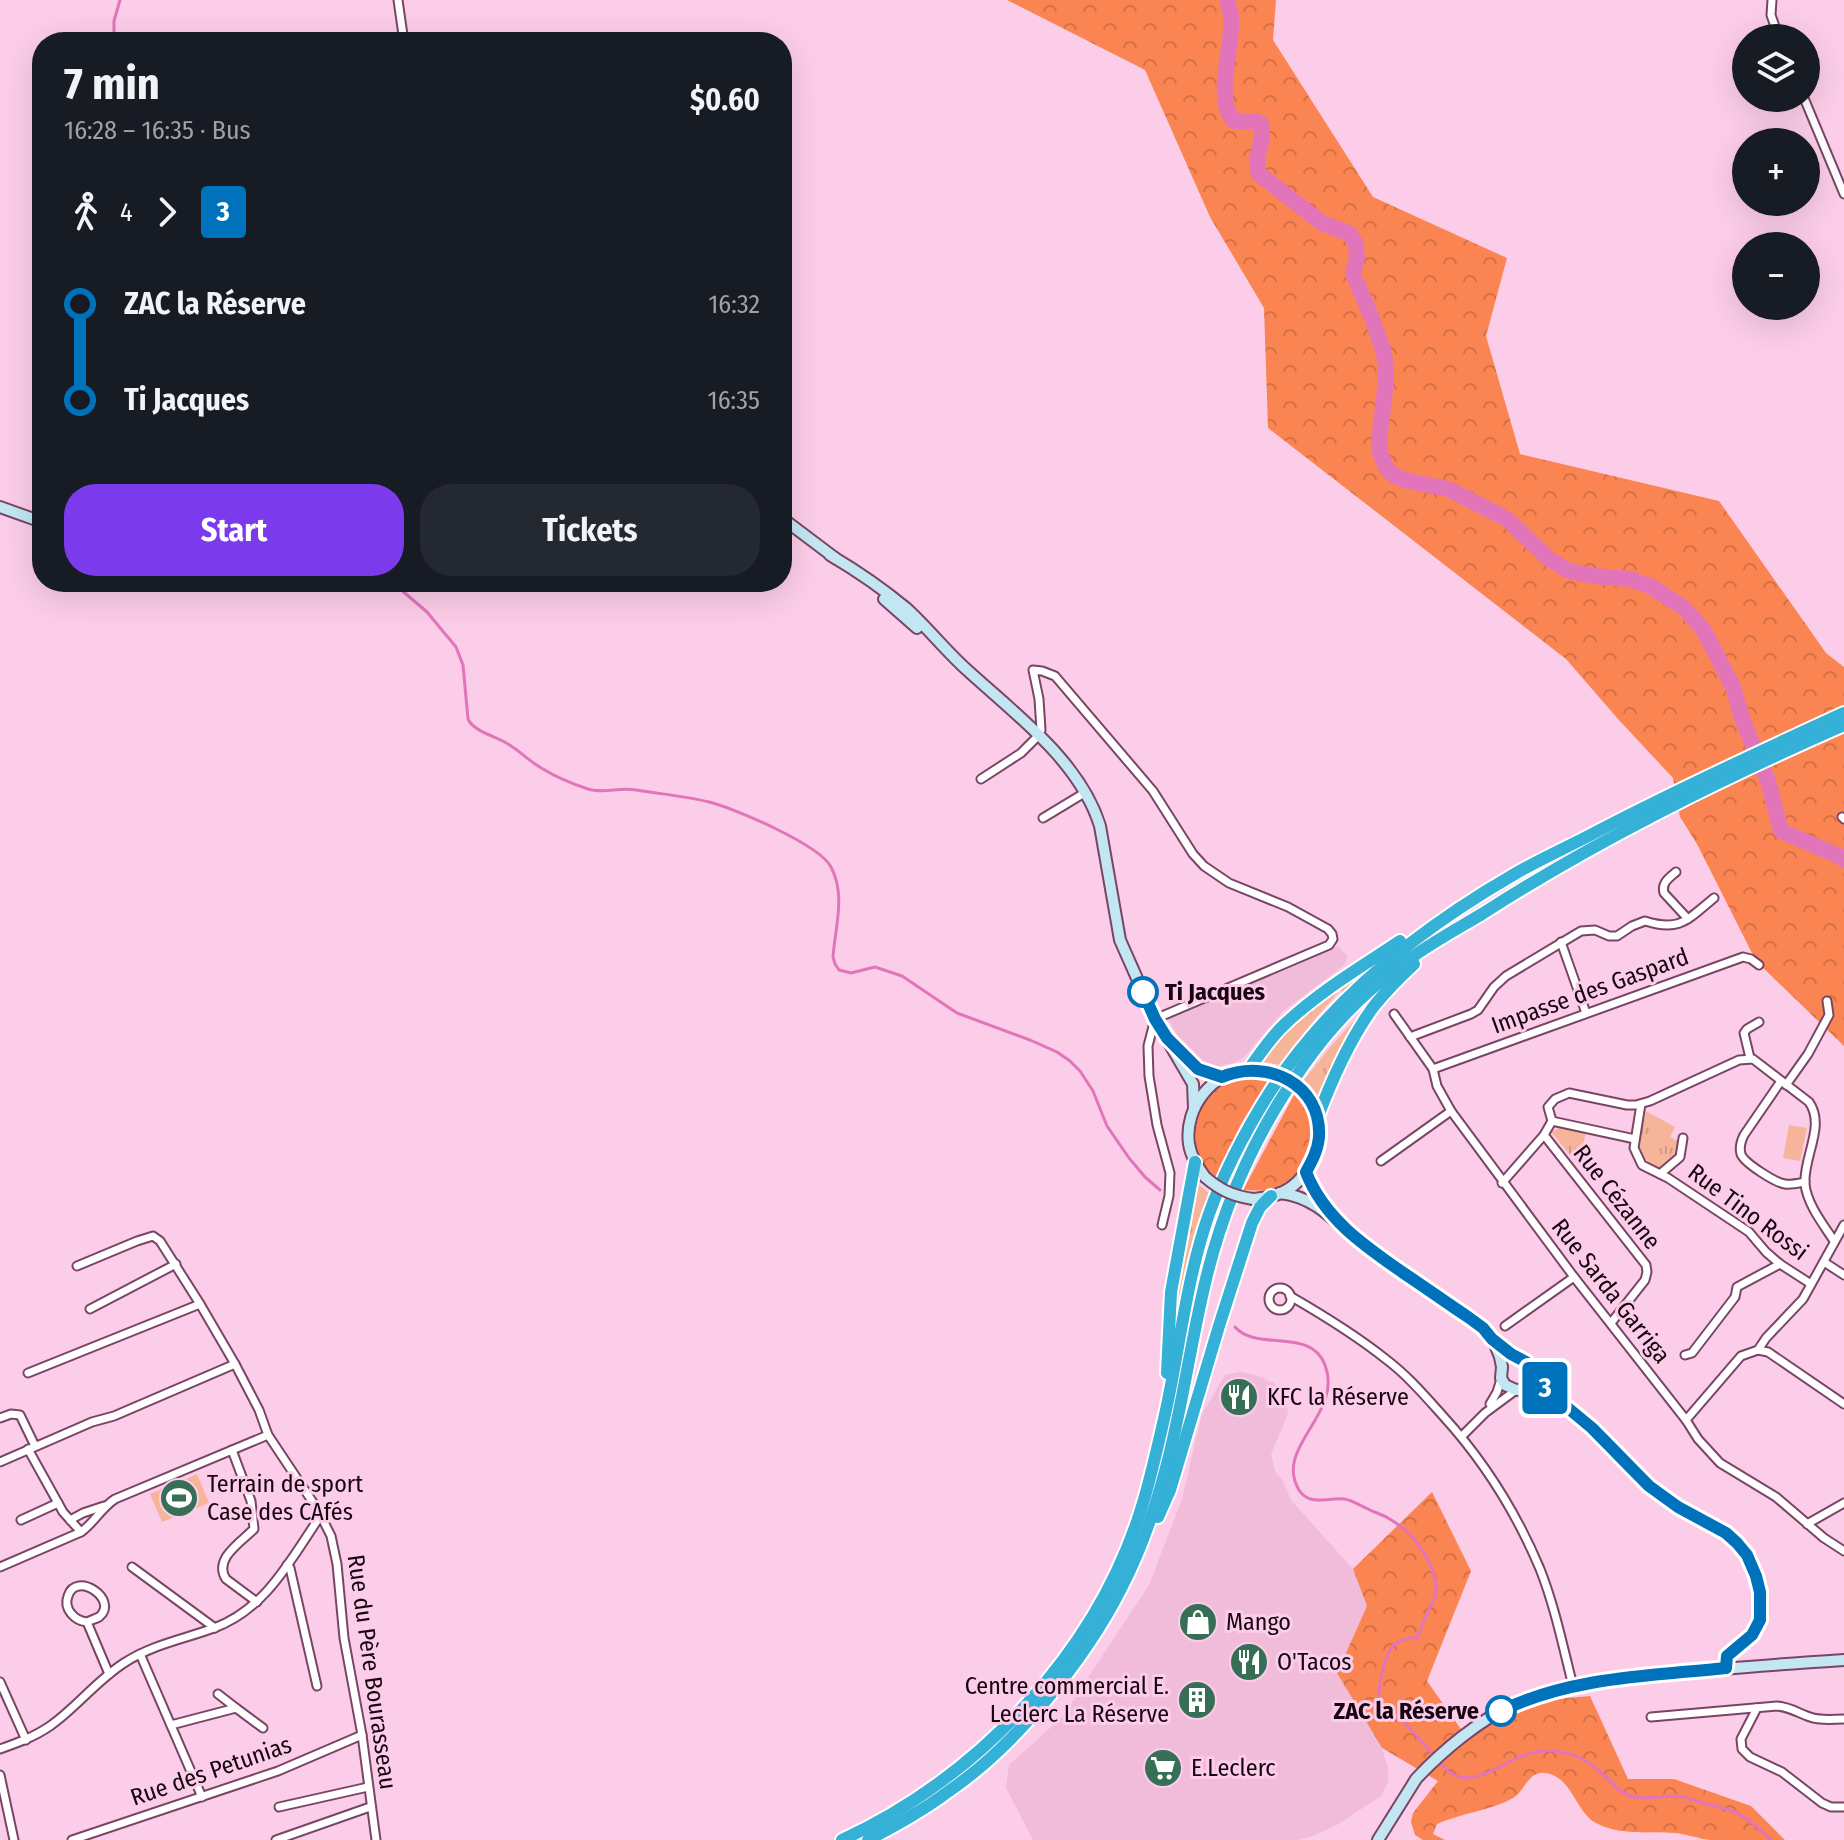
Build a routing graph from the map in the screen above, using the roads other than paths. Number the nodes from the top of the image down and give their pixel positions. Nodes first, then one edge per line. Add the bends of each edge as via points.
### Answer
1 (398, 0) edge
2 (1772, 0) edge
3 (1774, 24) edge
4 (403, 32) edge
5 (1810, 112) edge
6 (1844, 194) edge
7 (0, 507) edge
8 (32, 518) edge
9 (792, 526) edge
10 (1844, 713) edge
11 (1844, 725) edge
12 (1038, 736) junction
13 (981, 779) dead end
14 (1086, 792) junction
15 (1043, 818) dead end
16 (1605, 834) junction
17 (1676, 872) dead end
18 (1513, 875) junction
19 (1714, 898) dead end
20 (1688, 919) junction
21 (1455, 931) junction
22 (1561, 942) junction
23 (1759, 965) dead end
24 (1827, 1001) dead end
25 (1586, 1013) junction
26 (1394, 1014) dead end
27 (1155, 1019) junction
28 (1759, 1022) dead end
29 (1410, 1037) junction
30 (1167, 1038) junction
31 (1750, 1058) junction
32 (1249, 1069) junction
33 (1433, 1069) junction
34 (1222, 1077) junction
35 (1784, 1083) junction
36 (1641, 1104) junction
37 (1194, 1108) junction
38 (1451, 1111) junction
39 (1317, 1119) junction
40 (1552, 1121) junction
41 (1544, 1135) junction
42 (1683, 1138) dead end
43 (1635, 1139) junction
44 (1381, 1161) dead end
45 (1195, 1162) junction
46 (1306, 1172) junction
47 (1660, 1174) junction
48 (1805, 1182) junction
49 (1502, 1183) junction
50 (1276, 1195) junction
51 (1333, 1217) junction
52 (1162, 1225) dead end
53 (1844, 1225) edge
54 (1834, 1241) junction
55 (1824, 1262) junction
56 (176, 1264) junction
57 (1780, 1264) junction
58 (77, 1266) dead end
59 (1844, 1275) edge
60 (1574, 1277) junction
61 (1811, 1284) junction
62 (1290, 1296) dead end
63 (200, 1304) junction
64 (90, 1309) dead end
65 (1611, 1323) junction
66 (1505, 1326) dead end
67 (1492, 1339) junction
68 (1758, 1350) junction
69 (1685, 1355) dead end
70 (1519, 1359) junction
71 (235, 1364) junction
72 (1530, 1368) junction
73 (1502, 1372) junction
74 (28, 1373) dead end
75 (1519, 1389) junction
76 (1557, 1400) junction
77 (1843, 1402) edge
78 (1165, 1412) junction
79 (1485, 1413) junction
80 (0, 1418) edge
81 (1686, 1420) junction
82 (268, 1435) junction
83 (1462, 1436) junction
84 (31, 1448) junction
85 (232, 1450) junction
86 (0, 1462) edge
87 (58, 1503) junction
88 (1844, 1503) edge
89 (104, 1506) junction
90 (321, 1515) junction
91 (21, 1520) dead end
92 (70, 1520) junction
93 (1807, 1524) junction
94 (81, 1532) junction
95 (1145, 1537) junction
96 (1844, 1551) edge
97 (287, 1565) junction
98 (0, 1567) edge
99 (132, 1567) dead end
100 (257, 1602) junction
101 (87, 1622) junction
102 (215, 1628) junction
103 (140, 1654) junction
104 (1844, 1660) edge
105 (1726, 1668) junction
106 (109, 1674) junction
107 (0, 1682) edge
108 (317, 1686) dead end
109 (1573, 1686) junction
110 (218, 1694) dead end
111 (236, 1708) junction
112 (1757, 1708) junction
113 (1651, 1717) dead end
114 (1844, 1719) edge
115 (171, 1725) junction
116 (263, 1728) dead end
117 (362, 1735) junction
118 (26, 1740) junction
119 (0, 1749) edge
120 (0, 1775) edge
121 (368, 1787) junction
122 (202, 1797) junction
123 (279, 1807) dead end
124 (370, 1807) junction
125 (1844, 1807) edge
126 (1386, 1826) junction
127 (14, 1840) edge
128 (72, 1840) edge
129 (276, 1840) edge
130 (376, 1840) edge
131 (842, 1840) edge
132 (868, 1840) edge
133 (1367, 1840) edge
134 (1378, 1840) edge

1 - 4 street
2 - 3 street
5 - 6 street
7 - 8 main road
9 - 12 main road via 943,648
10 - 16 highway via 1677,790
11 - 16 highway
12 - 13 street
12 - 14 main road
12 - 27 street via 1033,670 1055,676 1153,791 1204,866 1332,934 1329,945
14 - 15 street
14 - 27 main road via 1100,826 1120,940
16 - 18 highway
16 - 21 highway
17 - 20 street via 1663,890
18 - 32 highway via 1358,968 1282,1027
18 - 78 highway via 1439,921 1350,994 1311,1035 1271,1091 1209,1214
19 - 20 street
20 - 22 street via 1668,926 1641,922 1617,936 1581,931
21 - 39 highway via 1376,1003 1333,1076
21 - 95 highway via 1408,959 1335,1025 1273,1111 1244,1163 1206,1278 1168,1463
22 - 25 street
22 - 29 street via 1506,976 1478,1010
23 - 25 street, Impasse des Gaspard via 1743,957
24 - 35 street via 1829,1015 1808,1054
25 - 33 street, Impasse des Gaspard
26 - 29 street, Rue Sarda Garriga
27 - 30 main road
27 - 52 street via 1148,1046 1149,1076 1170,1173
28 - 31 street via 1744,1033
29 - 33 street, Rue Sarda Garriga
30 - 34 main road via 1198,1069
30 - 37 main road via 1193,1084
31 - 35 street
31 - 36 street
32 - 34 main road
32 - 39 main road, bridge via 1274,1072 1293,1083
33 - 38 street, Rue Sarda Garriga
34 - 37 main road
35 - 48 street via 1815,1113
35 - 48 street via 1744,1135 1741,1153 1777,1182
36 - 40 street via 1569,1093 1550,1102
36 - 43 street
37 - 45 main road via 1189,1145
38 - 44 street
38 - 49 street, Rue Sarda Garriga
39 - 46 main road via 1319,1138
40 - 41 street
40 - 43 street
41 - 49 street
41 - 65 street, Rue Cézanne via 1646,1265 1645,1280
42 - 47 street, Rue Tino Rossi via 1680,1157
43 - 47 street, Rue Tino Rossi via 1642,1165
45 - 50 main road, bridge via 1219,1189 1235,1196
45 - 78 highway via 1171,1292
46 - 50 main road
46 - 51 main road
47 - 57 street, Rue Tino Rossi via 1749,1232
48 - 54 street
49 - 60 street, Rue Sarda Garriga
50 - 51 main road via 1293,1194
50 - 95 highway via 1260,1207 1252,1223 1170,1490
51 - 67 main road via 1365,1247
53 - 54 street
54 - 55 street
55 - 59 street
55 - 61 street
56 - 58 street, Rue du Père Bourasseau via 153,1236
56 - 63 street, Rue du Père Bourasseau
56 - 64 street
57 - 61 street, Rue Tino Rossi
57 - 69 street via 1737,1287 1735,1297
60 - 65 street, Rue Sarda Garriga
60 - 66 street
61 - 68 street
62 - 83 street via 1388,1360
63 - 71 street, Rue du Père Bourasseau
63 - 74 street
65 - 81 street, Rue Sarda Garriga
67 - 70 main road
67 - 73 main road
68 - 77 street
68 - 81 street via 1741,1356
70 - 72 main road
70 - 73 main road via 1507,1361
71 - 82 street, Rue du Père Bourasseau
71 - 84 street
72 - 75 main road via 1531,1379
72 - 76 main road
73 - 75 main road via 1505,1385
73 - 79 street
75 - 76 main road
75 - 79 street
76 - 105 main road via 1649,1486 1726,1533 1747,1555 1760,1592 1760,1620 1752,1635 1727,1656
78 - 131 highway via 1143,1505 1112,1579 1044,1686 1008,1725 932,1790
79 - 83 street
80 - 84 street via 20,1415
81 - 93 street, Rue Sarda Garriga via 1720,1463 1776,1497
82 - 85 street
82 - 90 street, Rue du Père Bourasseau
83 - 109 street via 1494,1479 1530,1546
84 - 86 street
84 - 87 street
85 - 89 street
85 - 100 street via 251,1501 254,1529 223,1562 222,1575
87 - 91 street
87 - 92 street
88 - 93 street
89 - 92 street
89 - 94 street
90 - 97 street
90 - 117 street, Rue du Père Bourasseau via 337,1564
92 - 94 street
93 - 96 street, Rue Sarda Garriga
94 - 98 street
95 - 132 highway via 1102,1624 1018,1734 950,1791
97 - 100 street
97 - 108 street
99 - 102 street
100 - 102 street
101 - 101 street via 79,1621 69,1608 68,1593 77,1587 96,1591 104,1603 99,1617
101 - 106 street
102 - 103 street
103 - 106 street
103 - 115 street
104 - 105 main road
105 - 109 main road
106 - 118 street via 52,1725
107 - 118 street
109 - 126 main road via 1501,1711 1474,1729 1424,1770
110 - 111 street
111 - 115 street
111 - 116 street
112 - 113 street
112 - 114 street via 1787,1707 1811,1717
112 - 125 street via 1741,1739 1745,1753 1782,1772 1822,1803
115 - 122 street
117 - 121 street, Rue du Père Bourasseau
117 - 122 street, Rue des Petunias
118 - 119 street
120 - 127 street
121 - 123 street
121 - 124 street, Rue du Père Bourasseau
122 - 128 street, Rue des Petunias
124 - 129 street
124 - 130 street, Rue du Père Bourasseau
126 - 133 main road
126 - 134 main road

